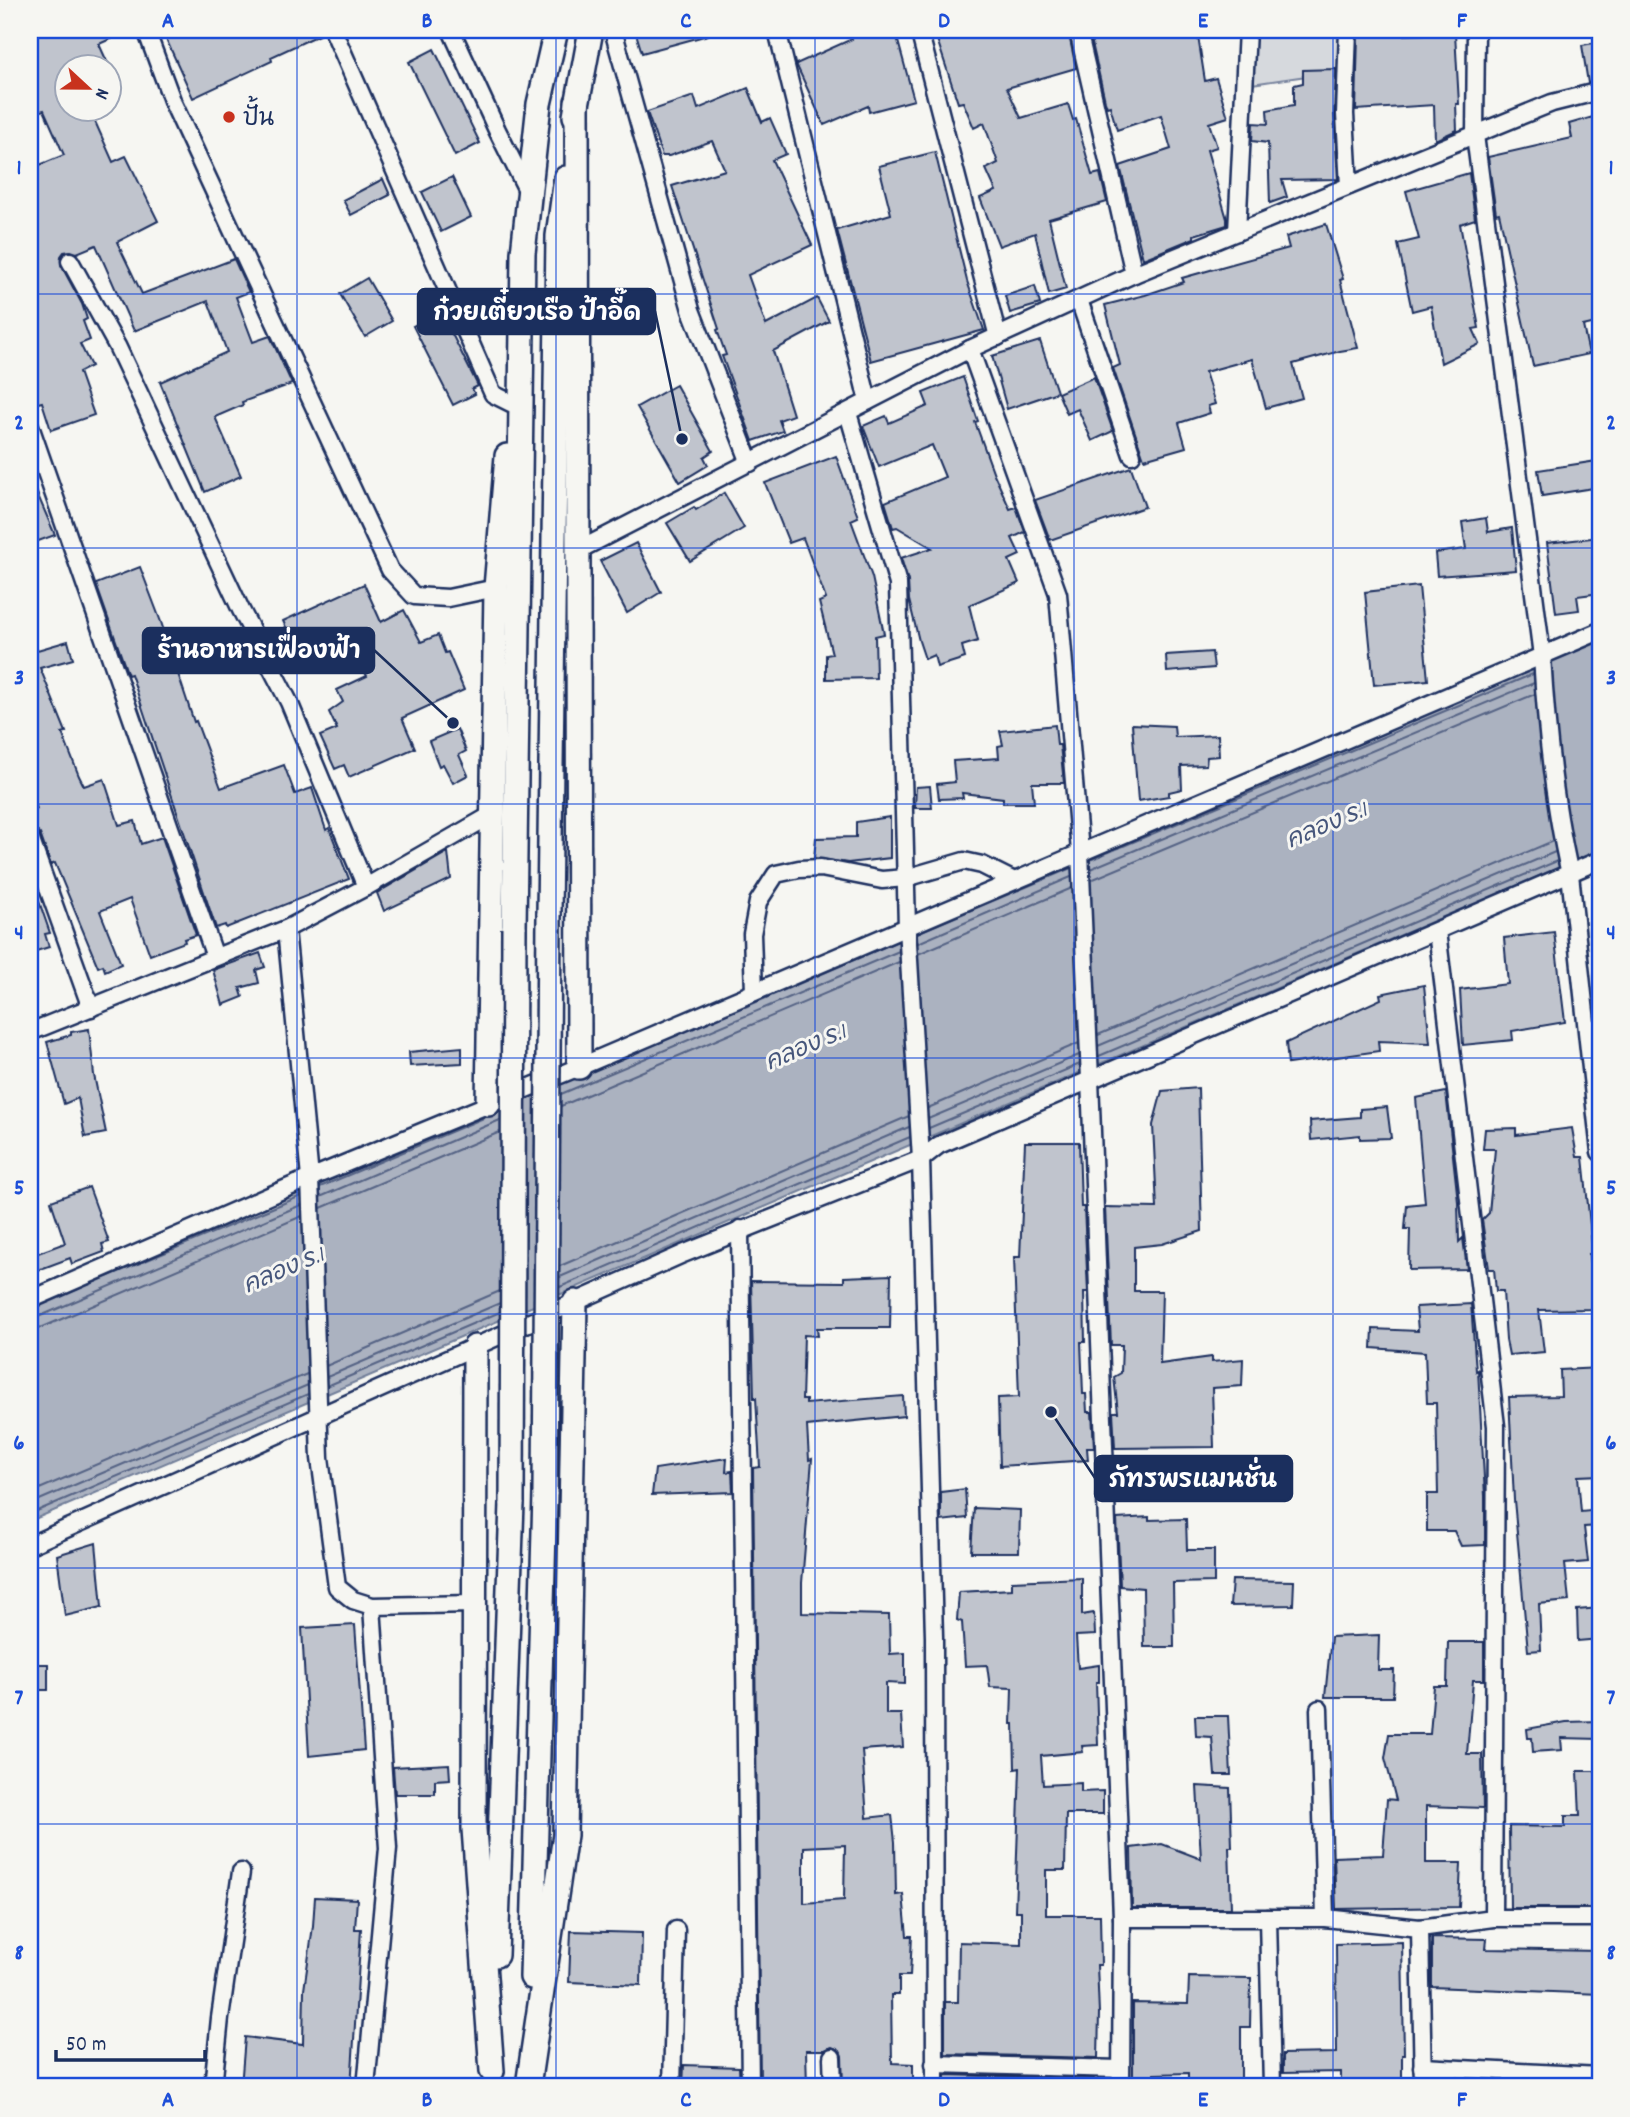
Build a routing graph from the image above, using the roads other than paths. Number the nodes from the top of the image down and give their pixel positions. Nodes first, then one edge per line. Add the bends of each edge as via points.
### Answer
1 (146, 30) edge
2 (333, 30) edge
3 (451, 30) edge
4 (556, 30) edge
5 (591, 30) edge
6 (613, 30) edge
7 (777, 30) edge
8 (919, 30) edge
9 (1078, 30) edge
10 (1247, 30) edge
11 (1348, 30) edge
12 (1476, 30) edge
13 (1600, 94) edge
14 (577, 102) junction
15 (1475, 135) junction
16 (1349, 186) junction
17 (529, 194) junction
18 (1237, 232) junction
19 (523, 253) junction
20 (70, 261) dead end
21 (1134, 274) junction
22 (1079, 300) junction
23 (998, 337) junction
24 (970, 349) junction
25 (868, 401) junction
26 (511, 403) junction
27 (848, 413) junction
28 (30, 426) edge
29 (1132, 455) dead end
30 (750, 463) junction
31 (579, 550) junction
32 (496, 588) junction
33 (1600, 631) edge
34 (1542, 656) junction
35 (493, 814) junction
36 (30, 838) edge
37 (1080, 852) junction
38 (1600, 860) edge
39 (1570, 874) junction
40 (906, 878) junction
41 (1014, 881) junction
42 (366, 887) junction
43 (907, 927) junction
44 (286, 929) junction
45 (1437, 931) junction
46 (215, 957) junction
47 (754, 992) junction
48 (91, 1008) junction
49 (30, 1032) edge
50 (579, 1067) junction
51 (1089, 1071) junction
52 (488, 1104) junction
53 (1600, 1152) edge
54 (922, 1159) junction
55 (310, 1178) junction
56 (740, 1229) junction
57 (30, 1300) edge
58 (575, 1302) junction
59 (475, 1347) junction
60 (318, 1417) junction
61 (30, 1545) edge
62 (474, 1604) junction
63 (372, 1606) junction
64 (1319, 1709) dead end
65 (241, 1872) dead end
66 (1122, 1918) junction
67 (1268, 1918) junction
68 (1325, 1918) junction
69 (1493, 1918) junction
70 (1600, 1919) edge
71 (1420, 1928) junction
72 (676, 1930) dead end
73 (832, 2057) dead end
74 (934, 2064) junction
75 (1422, 2067) junction
76 (1120, 2069) junction
77 (1600, 2076) edge
78 (491, 2079) edge
79 (529, 2083) edge
80 (213, 2087) edge
81 (366, 2087) edge
82 (672, 2087) edge
83 (750, 2087) edge
84 (833, 2087) edge
85 (935, 2087) edge
86 (1121, 2087) edge
87 (1272, 2087) edge
88 (1423, 2087) edge

1 - 32 street via 173,103 390,570 414,596 448,598
2 - 26 street via 493,394
3 - 17 street
4 - 17 main road via 539,104
5 - 14 main road
6 - 30 street via 691,310
7 - 25 street
8 - 23 street
9 - 21 street
10 - 18 street
11 - 16 street via 1345,114
12 - 15 street
13 - 15 street via 1552,103
14 - 31 main road
14 - 79 main road, bridge via 558,236 545,1493
15 - 16 street
15 - 34 street
16 - 18 street
17 - 19 main road
18 - 21 street
19 - 26 main road
19 - 78 main road, bridge via 512,1503
20 - 42 street via 117,346 289,702
21 - 22 street
22 - 23 street
22 - 29 street
23 - 24 street
24 - 25 street
24 - 37 street via 1058,594
25 - 27 street
26 - 32 main road
27 - 30 street
27 - 40 street via 898,584
28 - 46 street
30 - 31 street
31 - 50 main road
32 - 35 main road
33 - 34 street
34 - 37 street
34 - 39 street
35 - 42 street
35 - 52 main road
36 - 48 street
37 - 41 street
37 - 51 street
38 - 39 street
39 - 45 street
39 - 53 street
40 - 41 street via 964,862 982,865
40 - 43 street
40 - 47 street via 882,880 821,868 776,874 758,902 752,934
41 - 43 street
42 - 44 street
43 - 47 street
43 - 54 street
44 - 46 street
44 - 55 street
45 - 51 street
45 - 69 street via 1496,1426
46 - 48 street
47 - 50 street
48 - 49 street
50 - 52 street
51 - 54 street via 939,1145
51 - 66 street
52 - 55 street
54 - 56 street
54 - 74 street via 934,1637
55 - 57 street
55 - 60 street
56 - 58 street
56 - 83 street
58 - 59 street
58 - 79 main road via 565,1835
59 - 60 street
59 - 62 main road
60 - 61 street
60 - 63 street via 337,1587 353,1600
62 - 63 street
62 - 78 main road via 474,1829
63 - 81 street via 388,1847
64 - 68 street
65 - 80 street
66 - 67 street
66 - 76 street
67 - 68 street
67 - 87 street
68 - 71 street
69 - 70 street
69 - 71 street
71 - 75 street
72 - 82 street
73 - 84 street
74 - 76 street
74 - 85 street
75 - 77 street
75 - 88 street
76 - 86 street

